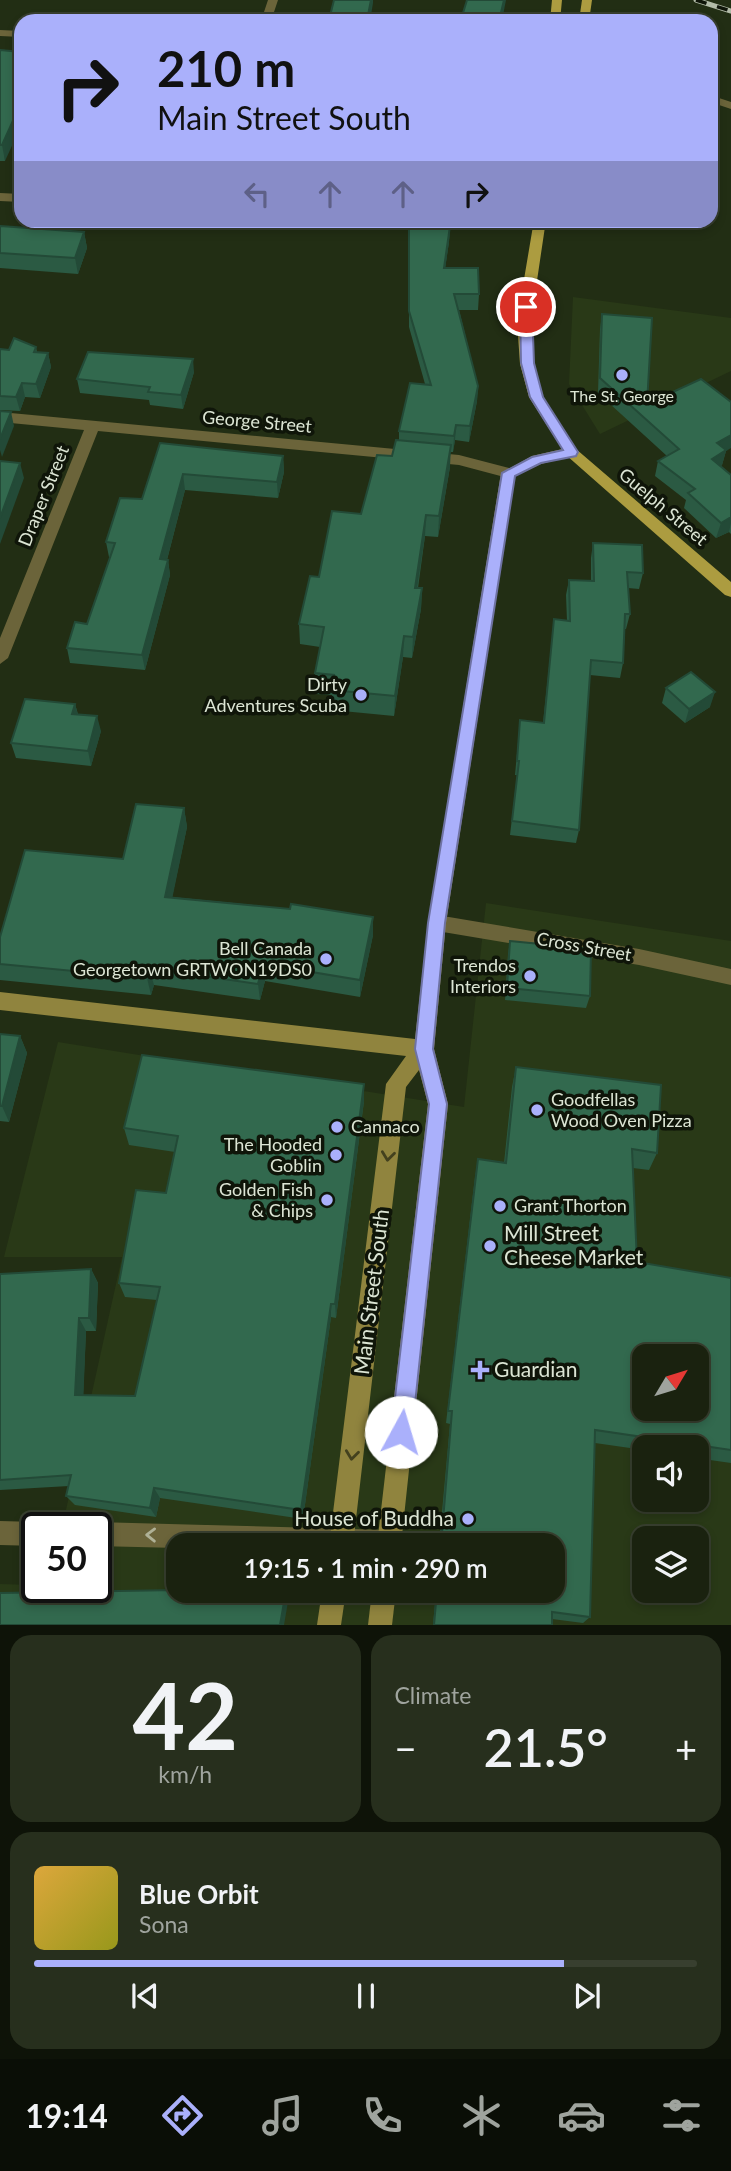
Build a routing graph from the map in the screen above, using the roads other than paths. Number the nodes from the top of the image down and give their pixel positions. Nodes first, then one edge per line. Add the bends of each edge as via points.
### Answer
1 (539, 228) edge
2 (0, 417) edge
3 (93, 426) junction
4 (571, 452) junction
5 (509, 473) junction
6 (731, 591) edge
7 (0, 658) edge
8 (437, 923) junction
9 (731, 977) edge
10 (0, 1001) edge
11 (424, 1049) junction
12 (0, 1533) edge
13 (343, 1533) edge
14 (390, 1533) edge
15 (21, 1534) edge
16 (112, 1535) edge
17 (166, 1536) edge
18 (332, 1603) edge
19 (383, 1603) edge
20 (329, 1625) edge
21 (380, 1625) edge

1 - 4 main road, Guelph Street via 524,321 527,363 536,397
2 - 3 street, George Street
3 - 5 street, George Street via 460,460
3 - 7 street, Draper Street
4 - 5 main road
4 - 6 main road, Guelph Street
5 - 8 main road
8 - 9 street, Cross Street via 627,954
8 - 11 main road
10 - 11 main road
11 -> 13 main road, Main Street South via 397,1084
11 - 14 main road via 438,1104
12 - 15 street
17 -> 16 street
18 - 20 main road
19 - 21 main road

